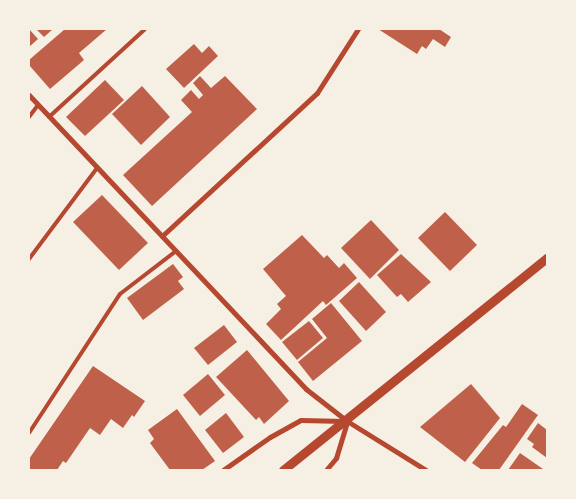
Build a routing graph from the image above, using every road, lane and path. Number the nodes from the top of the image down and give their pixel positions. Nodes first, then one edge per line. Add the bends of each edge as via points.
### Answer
1 (145, 29) edge
2 (358, 29) edge
3 (29, 95) edge
4 (38, 106) junction
5 (29, 117) edge
6 (49, 117) junction
7 (97, 168) junction
8 (162, 236) junction
9 (176, 251) junction
10 (547, 258) edge
11 (29, 259) edge
12 (347, 420) junction
13 (29, 433) edge
14 (223, 470) edge
15 (283, 470) edge
16 (326, 470) edge
17 (426, 470) edge

1 - 6 lane
2 - 8 street via 318,93
3 - 4 street
4 - 5 lane
4 - 6 street
6 - 7 street
7 - 8 street
7 - 11 lane
8 - 9 street
9 - 12 street via 306,389
9 - 13 lane via 120,294
10 - 12 street
12 - 14 street via 301,420
12 - 15 street
12 - 16 street via 336,458
12 - 17 street

